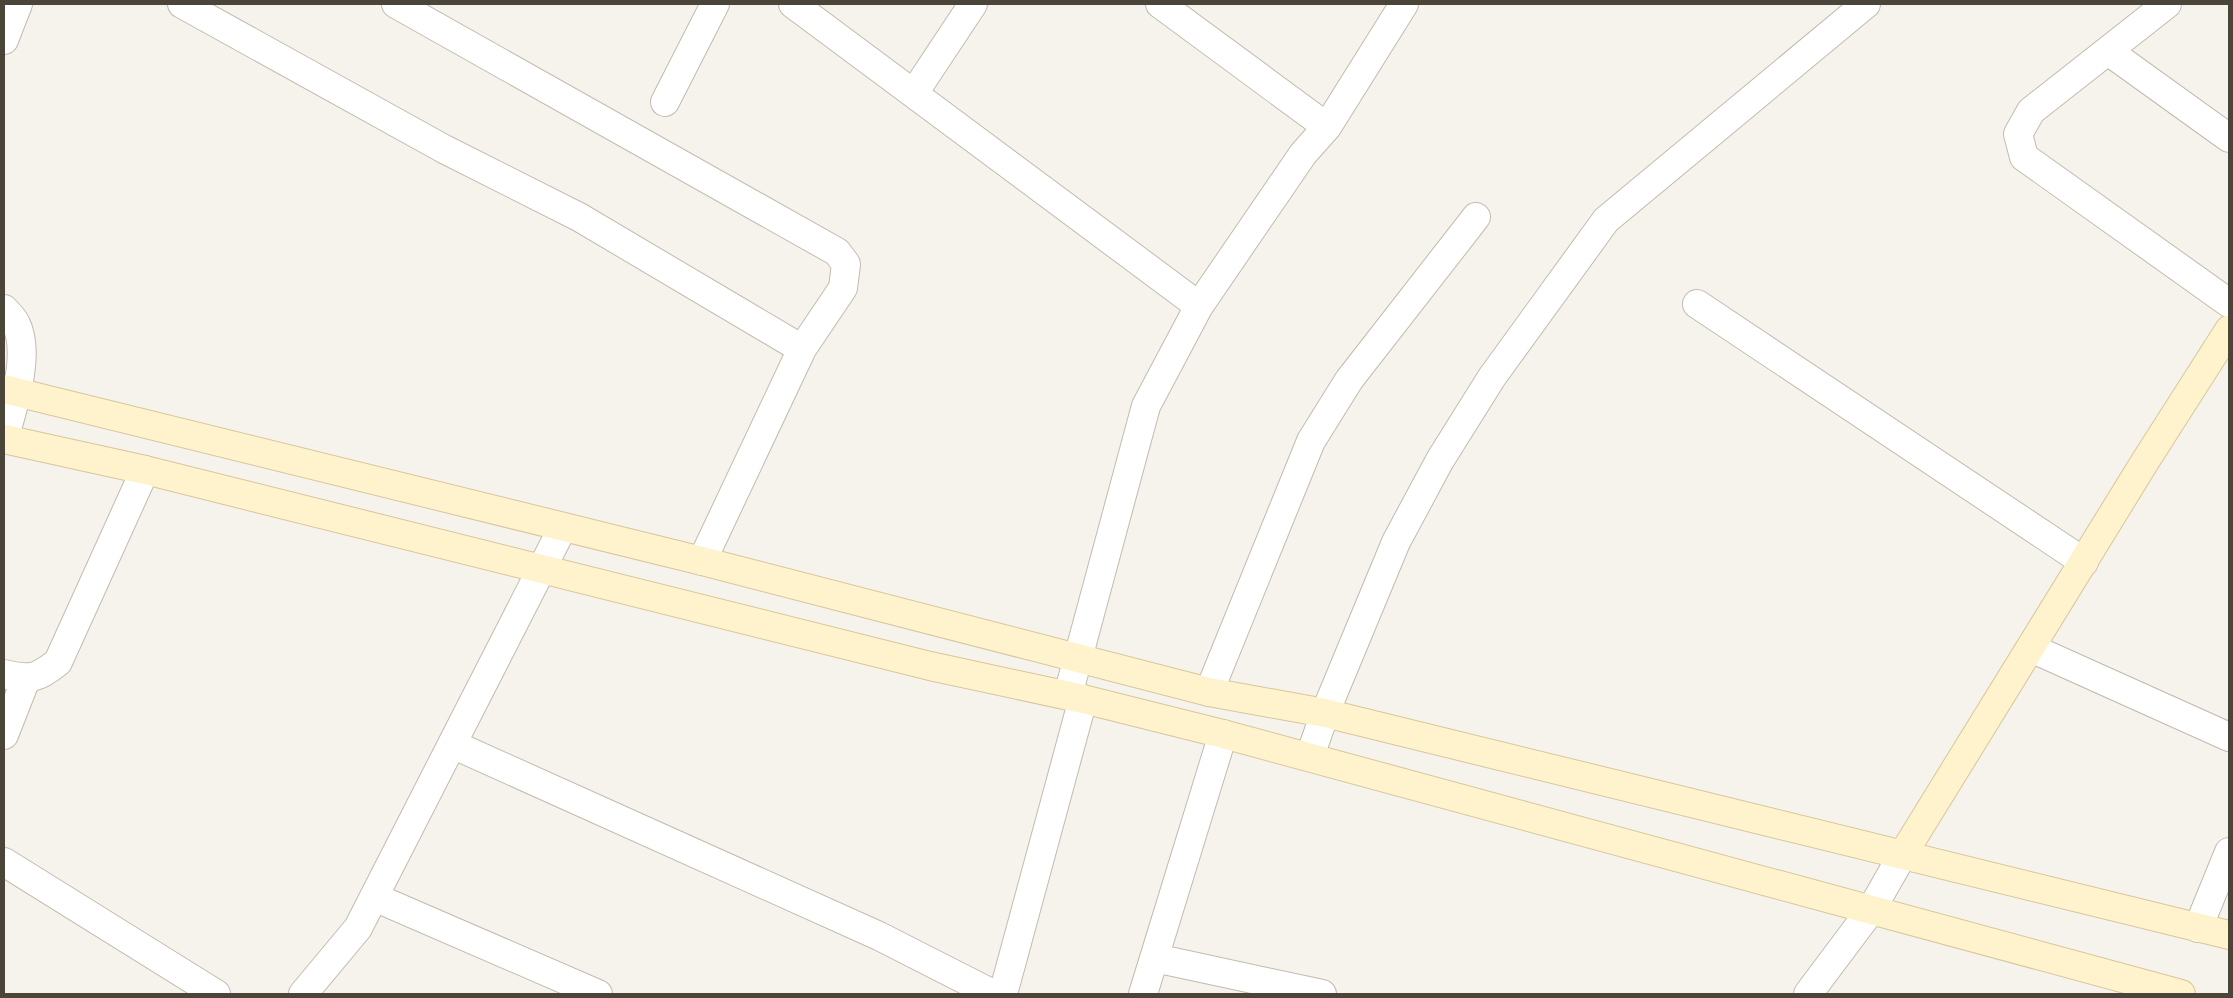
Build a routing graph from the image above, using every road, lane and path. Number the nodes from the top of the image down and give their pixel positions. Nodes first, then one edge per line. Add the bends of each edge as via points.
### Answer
1 (18, 4) edge
2 (182, 4) edge
3 (396, 4) edge
4 (715, 4) edge
5 (793, 4) edge
6 (973, 4) edge
7 (1160, 4) edge
8 (1404, 4) edge
9 (1866, 4) edge
10 (2168, 4) edge
11 (4, 40) edge
12 (2108, 51) junction
13 (914, 93) junction
14 (665, 102) dead end
15 (1327, 127) junction
16 (2229, 138) edge
17 (1476, 217) dead end
18 (2229, 302) edge
19 (1697, 304) dead end
20 (1199, 306) junction
21 (4, 309) edge
22 (2229, 330) edge
23 (802, 349) junction
24 (11, 391) edge
25 (4, 439) edge
26 (146, 470) junction
27 (562, 527) junction
28 (702, 561) junction
29 (2084, 562) junction
30 (540, 569) junction
31 (2031, 648) junction
32 (1078, 658) junction
33 (15, 677) edge
34 (1210, 692) junction
35 (1076, 697) junction
36 (1325, 712) junction
37 (1223, 734) junction
38 (4, 735) edge
39 (2229, 737) edge
40 (452, 744) junction
41 (1310, 756) junction
42 (2229, 852) edge
43 (1904, 854) junction
44 (4, 862) edge
45 (374, 897) junction
46 (1871, 910) junction
47 (2198, 928) junction
48 (2229, 935) edge
49 (1155, 958) junction
50 (1261, 988) edge
51 (216, 994) edge
52 (303, 994) edge
53 (598, 994) edge
54 (993, 994) edge
55 (1003, 994) edge
56 (1143, 994) edge
57 (1322, 994) edge
58 (1808, 994) edge
59 (2180, 994) edge

1 - 11 street
2 - 23 street via 444,149 579,217
3 - 23 street via 837,252 846,264 843,288
4 - 14 street
5 - 13 street
6 - 13 street
7 - 15 street
8 - 15 street
9 - 36 street via 1606,220 1492,377 1440,460 1396,542
10 - 12 street
12 - 16 street
12 - 18 street via 2031,111 2018,134 2024,157
13 - 20 street
15 - 20 street via 1303,154
17 - 34 street via 1349,380 1311,441
19 - 29 street
20 - 32 street via 1146,406
21 - 24 street via 16,323 22,346
22 - 29 main road
23 - 28 street
24 - 25 street
24 - 27 main road
25 - 26 main road
26 - 30 main road
26 - 33 street via 58,662 43,674
27 - 28 main road
27 - 30 street
28 - 32 main road
29 - 31 main road
30 - 35 main road via 930,666
30 - 40 street
31 - 39 street
31 - 43 main road
32 - 34 main road
32 - 35 street
33 - 38 street
34 - 36 main road
35 - 37 main road
35 - 55 street
36 - 41 street
36 - 43 main road
37 - 41 main road
37 - 49 street
40 - 45 street
40 - 54 street via 879,936
41 - 46 main road
42 - 47 street
43 - 46 street
43 - 47 main road
44 - 51 street
45 - 52 street via 358,928
45 - 53 street
46 - 58 street
46 - 59 main road
47 - 48 main road
49 - 50 street
49 - 56 street
50 - 57 street

